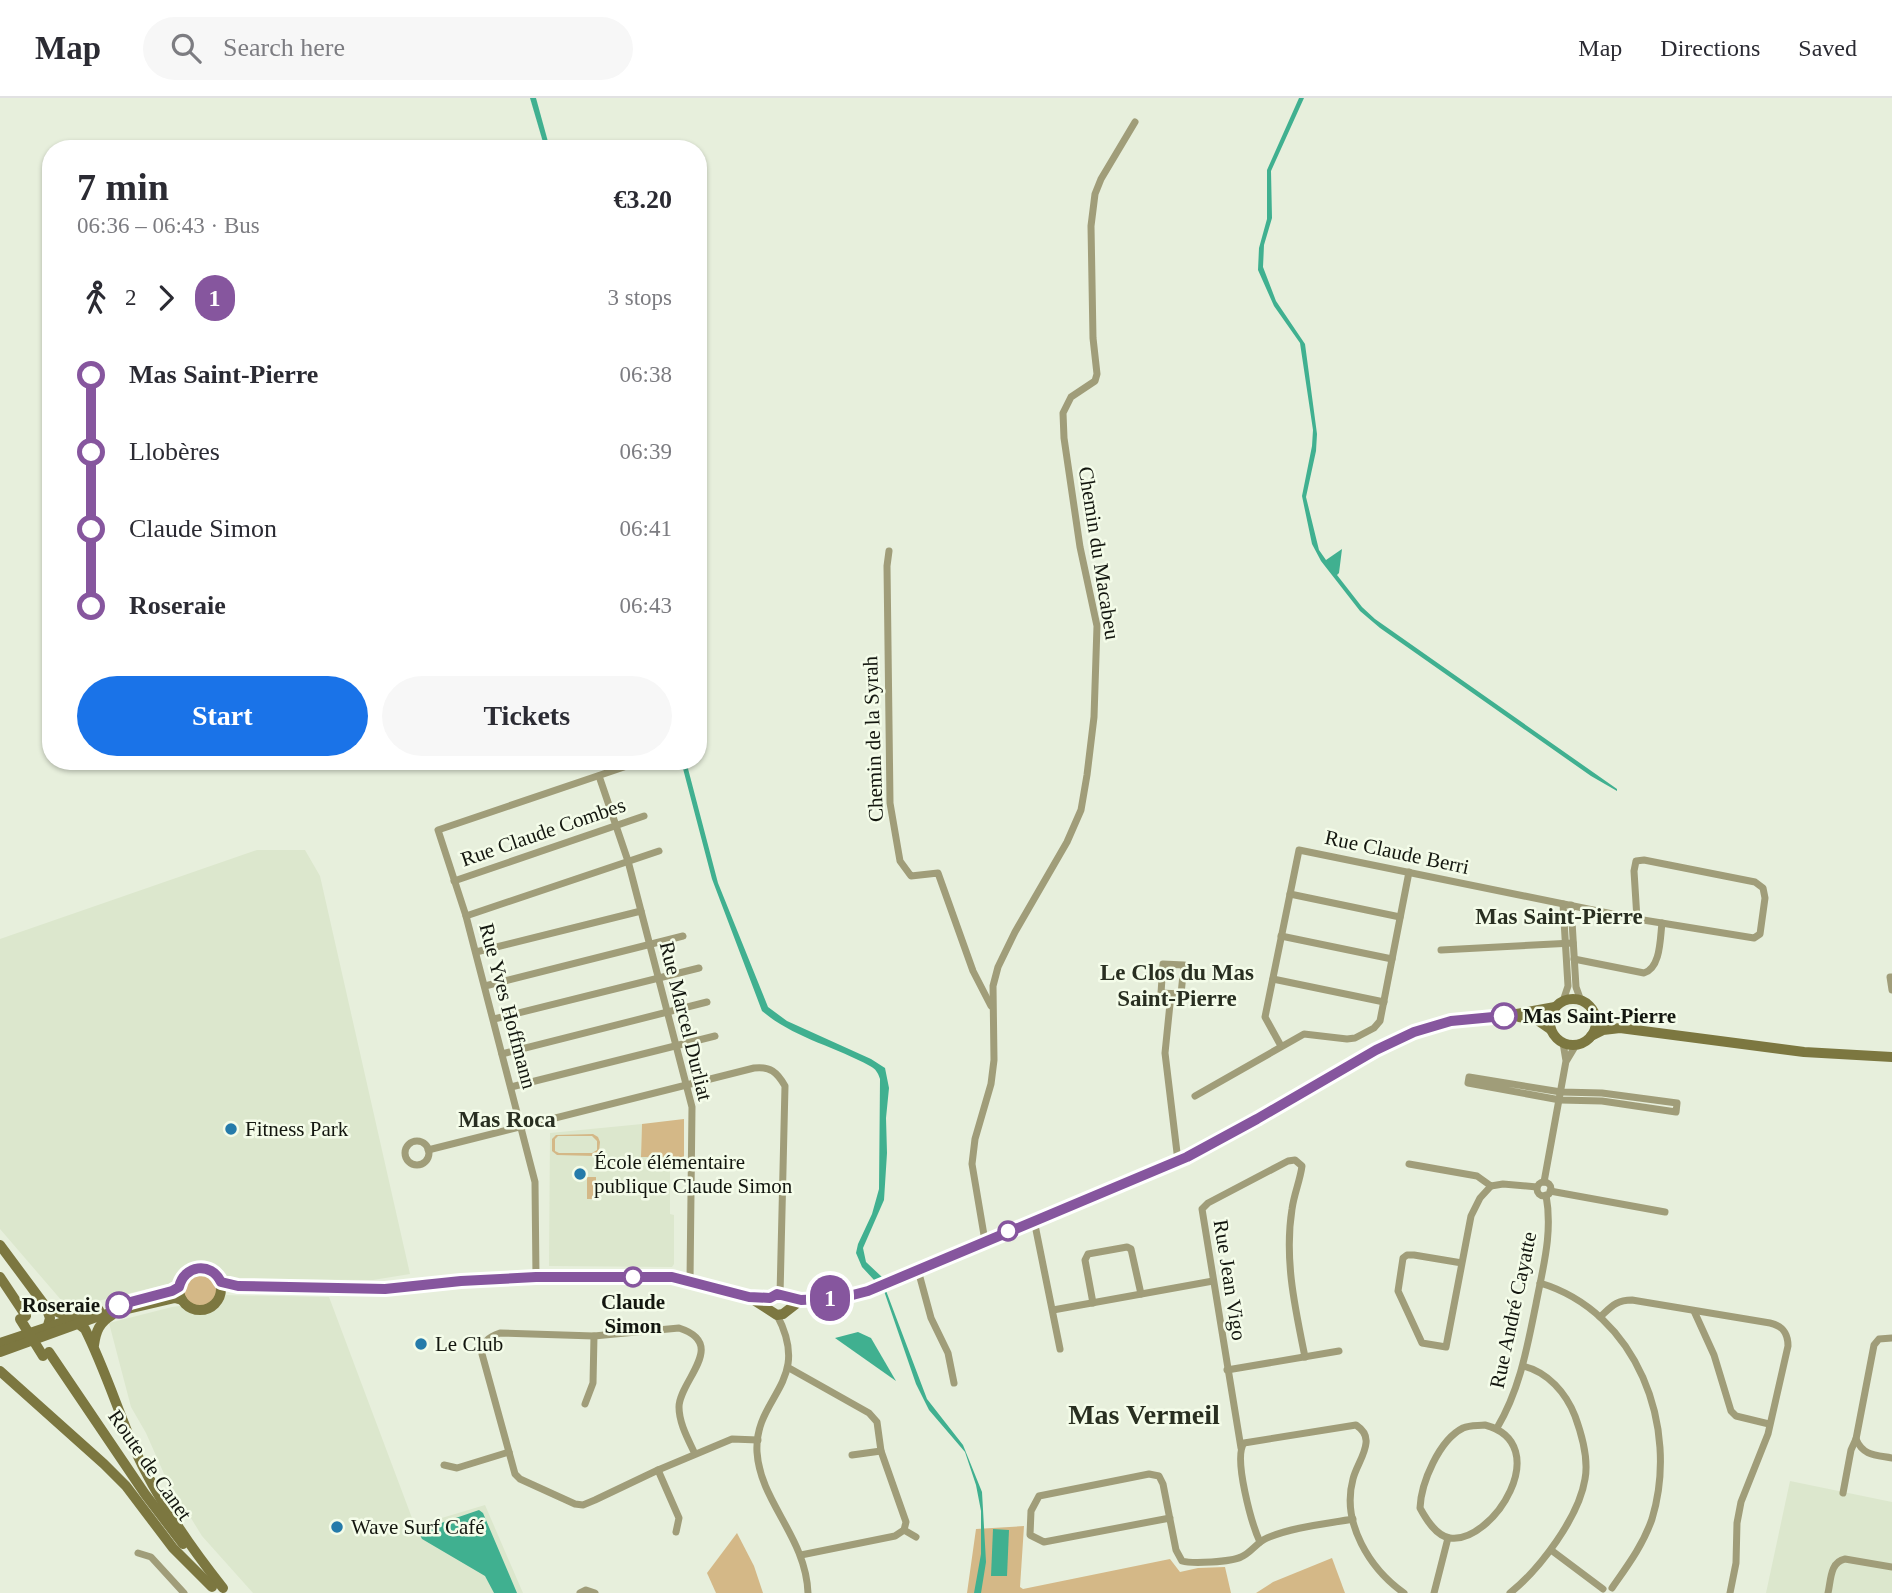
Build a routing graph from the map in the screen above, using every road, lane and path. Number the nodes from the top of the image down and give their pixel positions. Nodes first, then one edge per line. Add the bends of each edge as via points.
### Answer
1 (1135, 121) dead end
2 (889, 551) dead end
3 (616, 770) edge
4 (599, 776) junction
5 (644, 816) dead end
6 (616, 826) junction
7 (659, 851) dead end
8 (628, 861) junction
9 (1409, 872) junction
10 (454, 881) junction
11 (1290, 894) junction
12 (1567, 904) junction
13 (640, 911) junction
14 (466, 916) junction
15 (1400, 918) junction
16 (1637, 919) junction
17 (1662, 923) junction
18 (683, 936) dead end
19 (1281, 936) junction
20 (1569, 944) junction
21 (649, 945) junction
22 (1441, 950) dead end
23 (476, 952) junction
24 (1574, 958) junction
25 (1392, 959) junction
26 (699, 968) dead end
27 (1891, 977) edge
28 (658, 978) junction
29 (1273, 979) junction
30 (485, 986) junction
31 (1892, 990) edge
32 (1171, 994) junction
33 (1581, 1001) junction
34 (707, 1002) dead end
35 (1384, 1002) junction
36 (1559, 1004) junction
37 (992, 1007) junction
38 (666, 1013) junction
39 (1594, 1014) junction
40 (1511, 1015) junction
41 (494, 1019) junction
42 (1620, 1028) junction
43 (1550, 1029) junction
44 (715, 1036) dead end
45 (1591, 1036) junction
46 (1563, 1044) junction
47 (1281, 1045) junction
48 (1576, 1045) junction
49 (675, 1046) junction
50 (502, 1054) junction
51 (1892, 1057) edge
52 (1566, 1061) junction
53 (685, 1085) junction
54 (511, 1087) junction
55 (1195, 1096) dead end
56 (1560, 1096) junction
57 (521, 1128) junction
58 (428, 1150) dead end
59 (1178, 1161) junction
60 (1409, 1164) dead end
61 (1541, 1184) junction
62 (1491, 1186) junction
63 (1548, 1193) junction
64 (1665, 1212) dead end
65 (1034, 1220) junction
66 (985, 1241) junction
67 (0, 1245) edge
68 (1462, 1263) junction
69 (918, 1270) junction
70 (0, 1277) edge
71 (536, 1277) junction
72 (1213, 1280) junction
73 (690, 1281) junction
74 (221, 1282) junction
75 (1540, 1283) junction
76 (238, 1286) junction
77 (179, 1287) junction
78 (0, 1289) edge
79 (1141, 1294) junction
80 (221, 1295) junction
81 (776, 1299) junction
82 (182, 1300) junction
83 (801, 1300) junction
84 (1093, 1303) junction
85 (46, 1307) junction
86 (123, 1309) junction
87 (1053, 1310) junction
88 (1694, 1311) junction
89 (783, 1312) junction
90 (23, 1317) junction
91 (1600, 1317) junction
92 (75, 1321) junction
93 (46, 1331) junction
94 (594, 1336) junction
95 (1892, 1338) edge
96 (4, 1342) edge
97 (93, 1346) junction
98 (1060, 1349) dead end
99 (1339, 1351) dead end
100 (0, 1352) edge
101 (1305, 1357) junction
102 (1523, 1366) junction
103 (789, 1368) junction
104 (1227, 1370) junction
105 (0, 1371) edge
106 (954, 1383) dead end
107 (585, 1404) dead end
108 (1769, 1424) junction
109 (1497, 1428) junction
110 (1856, 1439) junction
111 (758, 1440) junction
112 (1241, 1448) junction
113 (881, 1451) junction
114 (509, 1452) junction
115 (695, 1454) junction
116 (852, 1455) dead end
117 (1892, 1458) edge
118 (444, 1465) dead end
119 (658, 1470) junction
120 (1843, 1493) dead end
121 (1170, 1518) junction
122 (1353, 1519) junction
123 (904, 1530) junction
124 (676, 1532) dead end
125 (916, 1536) dead end
126 (1448, 1538) junction
127 (1260, 1542) junction
128 (1551, 1550) junction
129 (138, 1553) dead end
130 (801, 1555) junction
131 (1892, 1567) edge
132 (221, 1590) edge
133 (1608, 1591) edge
134 (184, 1593) edge
135 (580, 1593) edge
136 (595, 1593) edge
137 (808, 1593) edge
138 (1404, 1593) edge
139 (1434, 1593) edge
140 (1510, 1593) edge
141 (1730, 1593) edge
142 (1828, 1593) edge

1 - 37 street, Chemin du Macabeu via 1101,179 1091,226 1097,374 1091,385 1071,397 1062,413 1080,547 1097,626 1087,775 1081,810 1067,842 998,967
2 - 37 street, Chemin de la Syrah via 890,803 900,861 911,876 938,873 973,971
3 - 4 street
4 - 6 street, Rue Marcel Durliat
4 - 10 street, Rue Yves Hoffmann via 438,831
5 - 6 street, Rue Claude Combes
6 - 8 street, Rue Marcel Durliat
6 - 10 street, Rue Claude Combes
7 - 8 street
8 - 13 street, Rue Marcel Durliat
8 - 14 street
9 - 11 street, Rue Claude Berri via 1300,850
9 - 12 street, Rue Claude Berri
9 - 15 street
10 - 14 street, Rue Yves Hoffmann
11 - 15 street
11 - 19 street, Rue Claude Berri
12 - 16 street, Rue Claude Berri
12 - 20 street
13 - 21 street, Rue Marcel Durliat
13 - 23 street
14 - 23 street, Rue Yves Hoffmann
15 - 25 street
16 - 17 street, Rue Claude Berri
16 - 17 street, Rue Claude Berri via 1636,861 1755,882 1763,888 1760,933 1754,937
17 - 24 street via 1650,972
18 - 21 street
19 - 25 street
19 - 29 street, Rue Claude Berri
20 - 22 street
20 - 24 street
20 - 36 street via 1568,986
21 - 28 street, Rue Marcel Durliat
21 - 30 street
23 - 30 street, Rue Yves Hoffmann
24 - 33 street
25 - 35 street
26 - 28 street
27 - 31 street
28 - 38 street, Rue Marcel Durliat
28 - 41 street
29 - 35 street
29 - 47 street, Rue Claude Berri via 1265,1017
30 - 41 street, Rue Yves Hoffmann
32 - 32 street via 1181,994 1184,965 1163,964 1161,993
32 - 59 street via 1165,1053
33 - 36 street
33 - 39 street
34 - 38 street
35 - 47 street via 1380,1021 1355,1038 1304,1034
36 - 40 street
36 - 43 street via 1551,1014
37 - 66 street, Chemin du Macabeu via 991,1084 972,1164
38 - 49 street, Rue Marcel Durliat
38 - 50 street
39 - 42 street
39 - 45 street
40 - 43 street via 1537,1020
40 - 59 street via 1451,1021 1407,1035
41 - 50 street, Rue Yves Hoffmann
42 - 45 street
42 - 51 street via 1804,1052
43 - 46 street
44 - 49 street
45 - 48 street
46 - 48 street
46 - 52 street
47 - 55 street
48 - 52 street
49 - 53 street, Rue Marcel Durliat
49 - 54 street
50 - 54 street, Rue Yves Hoffmann
52 - 56 street
53 - 57 street
53 - 73 street, Rue Marcel Durliat via 692,1107
53 - 81 street via 766,1067 778,1074 785,1086
54 - 57 street, Rue Yves Hoffmann
56 - 56 street via 1469,1077 1468,1083
56 - 56 street via 1676,1112 1677,1103 1602,1093
56 - 61 street
57 - 58 street
57 - 71 street, Rue Yves Hoffmann via 534,1182
59 - 65 street
60 - 62 street via 1477,1176
61 - 62 street
61 - 63 street via 1549,1185
61 - 63 street via 1540,1195
62 - 68 street via 1471,1216
63 - 64 street
63 - 75 street, Rue André Cayatte via 1549,1237
65 - 66 street
65 - 87 street
66 - 69 street
67 - 85 street
68 - 68 street via 1446,1347 1422,1343 1398,1292 1403,1258 1413,1255
69 - 83 street via 841,1298
69 - 106 street
70 - 90 street
71 - 73 street via 672,1277
71 - 76 street via 385,1289
72 - 79 street
72 - 101 street, Rue Jean Vigo via 1202,1209 1288,1161 1298,1161 1301,1176 1292,1208 1288,1258
72 - 104 street, Rue Jean Vigo
73 - 81 street via 749,1297
74 - 76 street
74 - 77 street via 214,1272 197,1268 184,1275
74 - 80 street
75 - 91 street
75 - 102 street, Rue André Cayatte
76 - 80 street
77 - 82 street
77 - 92 street
78 - 90 street
79 - 84 street
79 - 84 street via 1131,1249 1088,1254
80 - 82 street via 213,1306 201,1310
81 - 83 street
81 - 89 street via 788,1303
81 - 89 street via 771,1313
82 - 86 street
83 - 89 street
84 - 87 street
85 - 92 street
85 - 93 street via 50,1318
86 - 92 street
86 - 97 street via 103,1320
87 - 98 street
88 - 91 street via 1622,1300
88 - 108 street via 1731,1411
88 - 108 street via 1770,1323 1784,1330 1788,1346
89 - 103 street
90 - 132 street, Route de Canet, bridge via 176,1545
91 - 133 street via 1614,1329 1634,1360 1655,1411 1662,1463 1651,1519 1640,1547
92 - 93 street
92 - 97 street
93 - 96 street
93 - 100 street
94 - 107 street via 593,1383
94 - 114 street via 500,1333 484,1344 482,1354
94 - 115 street via 679,1328 697,1339 701,1357 679,1407
95 - 110 street via 1879,1339 1874,1345
96 - 100 street
97 - 132 street via 161,1502
99 - 101 street, Rue Jean Vigo
101 - 104 street, Rue Jean Vigo
102 - 109 street, Rue André Cayatte
102 - 128 street via 1545,1375 1563,1394 1583,1437 1585,1479
103 - 111 street
103 - 113 street via 869,1413 877,1422
104 - 112 street, Rue Jean Vigo
105 - 132 street via 118,1479 173,1548
108 - 141 street via 1741,1502
109 - 126 street via 1517,1454 1517,1474 1505,1501 1475,1531
109 - 126 street via 1462,1429 1436,1457 1425,1480 1420,1508
110 - 117 street via 1867,1454
110 - 120 street
111 - 115 street via 732,1439
111 - 130 street via 763,1481
112 - 122 street via 1244,1443 1356,1424 1366,1442 1352,1481
112 - 127 street, Rue Jean Vigo via 1239,1456
113 - 116 street
113 - 123 street via 906,1522
114 - 118 street via 457,1468
114 - 119 street via 520,1479 583,1505
115 - 119 street
119 - 124 street via 679,1518
121 - 121 street via 1163,1484 1159,1476 1149,1474 1039,1496 1031,1511 1030,1535 1044,1542
121 - 127 street via 1176,1550 1182,1561 1190,1564 1242,1557
122 - 127 street
122 - 138 street via 1376,1570
123 - 125 street
123 - 130 street
126 - 139 street
128 - 133 street
128 - 140 street
129 - 134 street via 150,1557
130 - 137 street
131 - 142 street via 1839,1560
135 - 136 street

